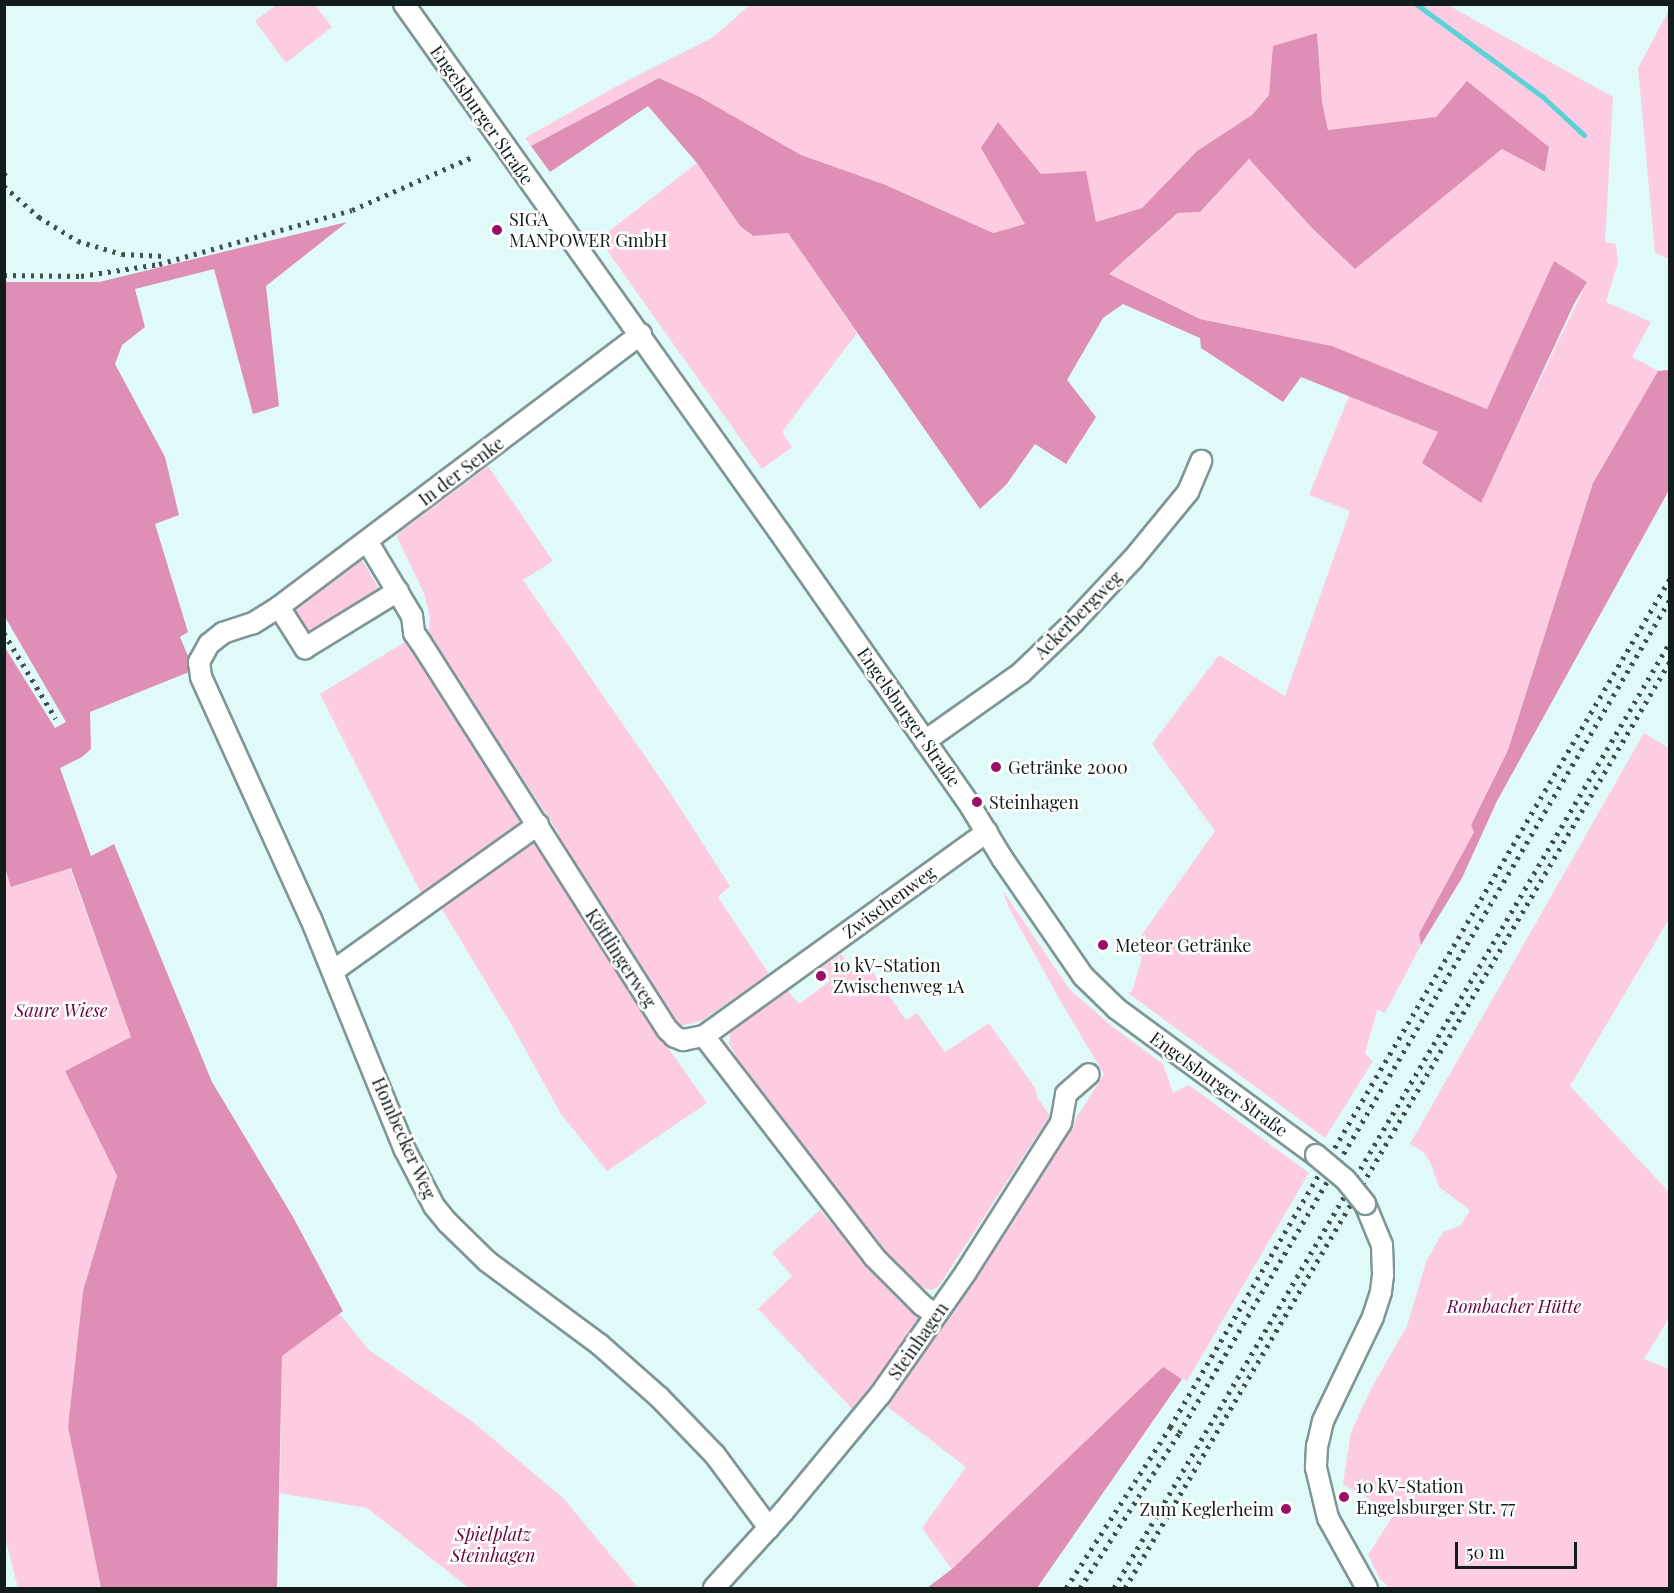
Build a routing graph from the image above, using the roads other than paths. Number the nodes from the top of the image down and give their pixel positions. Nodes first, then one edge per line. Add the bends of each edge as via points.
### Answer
1 (404, 4) edge
2 (641, 334) junction
3 (1201, 461) dead end
4 (367, 541) junction
5 (398, 591) junction
6 (279, 607) junction
7 (925, 741) junction
8 (538, 825) junction
9 (987, 832) junction
10 (333, 971) junction
11 (704, 1036) junction
12 (1089, 1074) dead end
13 (936, 1315) junction
14 (769, 1528) junction
15 (714, 1588) edge
16 (1367, 1588) edge

1 - 2 street, Engelsburger Straße via 509,156
2 - 4 street, In der Senke
2 - 7 street, Engelsburger Straße
3 - 7 street, Ackerbergweg via 1188,492 1074,622 1021,673
4 - 5 street, Köttlingerweg
4 - 6 street, In der Senke
5 - 6 street via 305,648
5 - 8 street, Köttlingerweg via 412,616 414,633
6 - 10 street, In der Senke via 208,644 200,662 201,677
7 - 9 street, Engelsburger Straße
8 - 10 street
8 - 11 street, Köttlingerweg via 668,1030 683,1040
9 - 11 street, Zwischenweg
9 - 16 street, Engelsburger Straße, bridge via 1061,946 1101,995 1316,1155 1345,1179 1365,1204 1382,1245 1381,1292 1323,1421 1316,1468 1328,1518
10 - 14 street, Hombecker Weg via 405,1150 423,1188 447,1222 488,1262 599,1344 659,1397 715,1455
11 - 13 street via 874,1257
12 - 13 street, Steinhagen via 1066,1094 1061,1123
13 - 14 street, Steinhagen via 880,1395
14 - 15 street, Steinhagen

